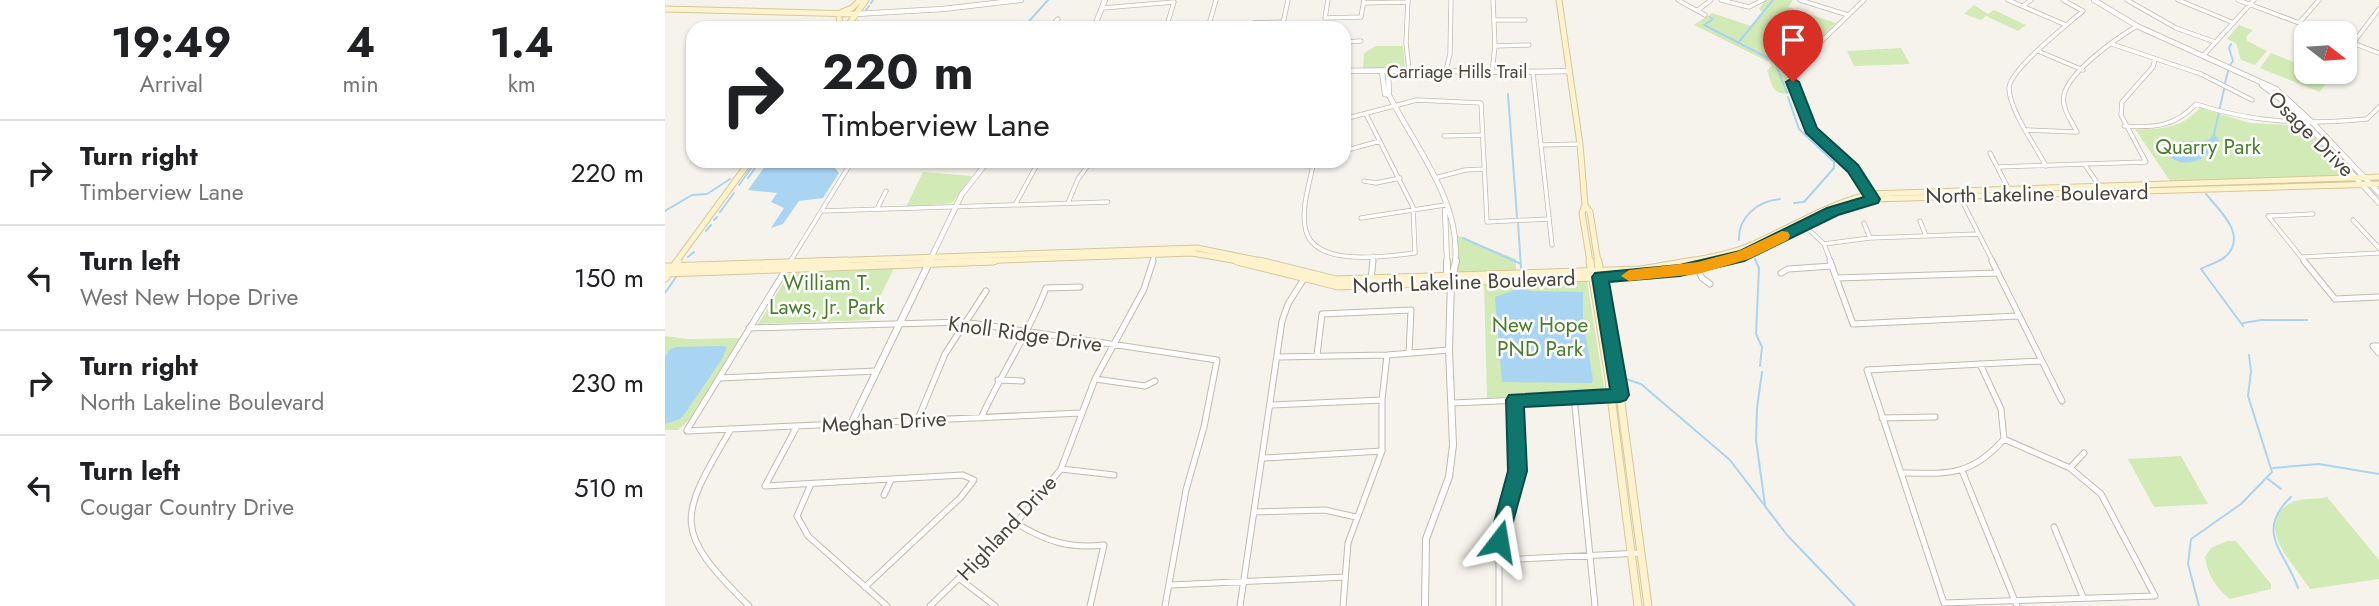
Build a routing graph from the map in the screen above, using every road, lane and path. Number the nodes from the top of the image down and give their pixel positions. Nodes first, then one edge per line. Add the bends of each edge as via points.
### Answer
1 (863, 0) edge
2 (1021, 0) edge
3 (1105, 0) edge
4 (1216, 0) edge
5 (1290, 0) edge
6 (1328, 0) edge
7 (1451, 0) edge
8 (1493, 0) edge
9 (1559, 0) edge
10 (1678, 0) edge
11 (1711, 0) edge
12 (1721, 0) edge
13 (1763, 0) edge
14 (1800, 0) edge
15 (1826, 0) edge
16 (1864, 0) edge
17 (2008, 0) edge
18 (2031, 0) edge
19 (2063, 0) edge
20 (2096, 0) edge
21 (2127, 0) edge
22 (2178, 0) edge
23 (2238, 0) edge
24 (2254, 0) edge
25 (2319, 0) edge
26 (1408, 1) edge
27 (1363, 2) edge
28 (2250, 4) junction
29 (1820, 6) junction
30 (2022, 6) junction
31 (1103, 8) junction
32 (2379, 9) edge
33 (1697, 10) junction
34 (665, 11) edge
35 (825, 13) junction
36 (1705, 15) dead end
37 (1848, 15) junction
38 (2119, 15) joint
39 (855, 16) junction
40 (839, 18) junction
41 (1494, 19) junction
42 (1525, 20) dead end
43 (840, 21) edge
44 (850, 21) edge
45 (1097, 21) edge
46 (1168, 21) edge
47 (1210, 21) edge
48 (1283, 21) edge
49 (2294, 21) edge
50 (2301, 21) edge
51 (2234, 23) junction
52 (2066, 25) junction
53 (2137, 26) junction
54 (2357, 38) edge
55 (1361, 41) dead end
56 (1351, 42) edge
57 (2215, 42) junction
58 (1495, 44) junction
59 (2112, 44) junction
60 (1529, 45) dead end
61 (2357, 45) edge
62 (2038, 51) junction
63 (2379, 53) edge
64 (2202, 57) junction
65 (2155, 59) junction
66 (1409, 70) junction
67 (2083, 70) junction
68 (1351, 71) edge
69 (1388, 71) junction
70 (1446, 71) junction
71 (1570, 71) junction
72 (1382, 72) junction
73 (1533, 73) junction
74 (1492, 74) junction
75 (1389, 95) junction
76 (2252, 100) dead end
77 (1394, 106) junction
78 (2379, 107) edge
79 (1366, 114) junction
80 (2377, 114) edge
81 (1351, 117) edge
82 (2309, 123) junction
83 (2124, 126) junction
84 (2027, 130) junction
85 (1483, 135) junction
86 (1444, 136) dead end
87 (1380, 141) junction
88 (1580, 144) junction
89 (1541, 145) junction
90 (1351, 150) edge
91 (1990, 153) dead end
92 (2085, 164) junction
93 (2047, 166) junction
94 (1997, 167) junction
95 (745, 168) edge
96 (848, 168) edge
97 (982, 168) edge
98 (1034, 168) edge
99 (1086, 168) edge
100 (1313, 168) edge
101 (1484, 169) junction
102 (2379, 177) edge
103 (1400, 178) junction
104 (1434, 178) junction
105 (2356, 178) junction
106 (1364, 181) dead end
107 (2363, 181) junction
108 (2371, 184) junction
109 (2379, 184) edge
110 (2100, 187) junction
111 (886, 191) dead end
112 (2009, 191) junction
113 (2379, 193) edge
114 (1958, 194) junction
115 (2106, 194) junction
116 (1871, 197) junction
117 (1108, 202) dead end
118 (1068, 203) junction
119 (2379, 203) edge
120 (1015, 205) junction
121 (1445, 205) junction
122 (955, 207) junction
123 (876, 209) junction
124 (821, 211) junction
125 (1413, 211) junction
126 (2313, 214) dead end
127 (1361, 218) dead end
128 (1549, 219) junction
129 (2353, 220) dead end
130 (1920, 221) dead end
131 (1802, 223) junction
132 (1864, 223) dead end
133 (1978, 234) junction
134 (1926, 236) junction
135 (1871, 238) junction
136 (1824, 244) junction
137 (1552, 245) dead end
138 (2379, 251) edge
139 (1156, 252) junction
140 (1373, 256) junction
141 (2302, 257) junction
142 (929, 260) junction
143 (788, 265) junction
144 (1696, 265) junction
145 (1832, 266) junction
146 (667, 271) edge
147 (1781, 273) dead end
148 (1997, 273) junction
149 (1595, 274) junction
150 (1306, 276) junction
151 (1836, 278) junction
152 (1451, 279) junction
153 (1371, 280) junction
154 (1710, 284) dead end
155 (1080, 287) dead end
156 (986, 291) dead end
157 (2379, 297) edge
158 (2018, 316) junction
159 (899, 322) junction
160 (964, 322) junction
161 (749, 328) junction
162 (1601, 331) junction
163 (1023, 332) junction
164 (1113, 346) junction
165 (2379, 346) edge
166 (1449, 350) junction
167 (1409, 353) junction
168 (2379, 353) edge
169 (1317, 355) junction
170 (1387, 355) junction
171 (1277, 357) junction
172 (1615, 361) junction
173 (2041, 361) junction
174 (1980, 364) junction
175 (876, 371) junction
176 (719, 378) junction
177 (1095, 379) junction
178 (997, 380) junction
179 (1022, 381) dead end
180 (1155, 381) dead end
181 (1620, 395) junction
182 (1611, 396) junction
183 (1573, 397) junction
184 (1382, 400) junction
185 (1515, 400) junction
186 (2062, 401) dead end
187 (1453, 403) junction
188 (1272, 405) junction
189 (1081, 413) junction
190 (1935, 417) dead end
191 (981, 418) junction
192 (1882, 418) junction
193 (918, 419) junction
194 (852, 422) junction
195 (797, 425) junction
196 (731, 429) junction
197 (2004, 439) junction
198 (1382, 451) junction
199 (2084, 453) dead end
200 (1264, 457) junction
201 (2070, 468) junction
202 (1061, 469) junction
203 (1963, 472) junction
204 (1902, 473) junction
205 (1114, 475) dead end
206 (891, 480) junction
207 (811, 484) junction
208 (884, 495) dead end
209 (1255, 512) junction
210 (1356, 517) junction
211 (1016, 523) junction
212 (2054, 527) dead end
213 (1641, 553) junction
214 (1631, 554) junction
215 (1590, 556) junction
216 (1499, 560) junction
217 (1345, 577) junction
218 (960, 579) junction
219 (1244, 580) junction
220 (1170, 584) junction
221 (865, 587) junction
222 (2083, 597) junction
223 (2016, 603) edge
224 (749, 606) edge
225 (887, 606) edge
226 (930, 606) edge
227 (995, 606) edge
228 (1090, 606) edge
229 (1165, 606) edge
230 (1240, 606) edge
231 (1343, 606) edge
232 (1425, 606) edge
233 (1499, 606) edge
234 (1595, 606) edge
235 (1638, 606) edge
236 (1648, 606) edge

1 - 35 main road via 847,11
1 - 39 main road
2 - 39 street
3 - 31 street
4 - 47 street
5 - 48 street
6 - 27 street via 1325,18 1361,17
7 - 70 street
8 - 41 street
9 - 71 main road
10 - 33 street
11 - 33 street
12 - 13 street via 1756,8
14 - 29 street
15 - 29 street
16 - 37 street
17 - 30 street
18 - 30 street
19 - 52 street via 2083,11
20 - 38 street, Osage Drive
21 - 57 street
22 - 51 street
23 - 28 street
24 - 28 street
25 - 50 street
26 - 27 street
26 - 66 street
28 - 49 street
28 - 51 street
29 - 37 street
30 - 52 street
31 - 45 street
31 - 46 street via 1174,2
32 - 54 street
33 - 36 street
34 - 35 main road
34 - 40 main road
35 - 39 main road
37 - 116 street via 1799,64 1793,82 1811,130 1850,165
38 - 53 street, Osage Drive
39 - 40 main road
39 - 44 main road
40 - 43 main road
41 - 42 street
41 - 58 street
51 - 57 street
52 - 62 street
53 - 59 street
53 - 64 street, Osage Drive
55 - 56 street
57 - 64 street
58 - 60 street
58 - 74 street
59 - 65 street
59 - 67 street
61 - 63 street
62 - 67 street
62 - 84 street via 2008,85
64 - 82 street, Osage Drive via 2278,96
65 - 76 street via 2228,86
65 - 83 street via 2122,102
66 - 69 street, Carriage Hills Trail
66 - 70 street, Carriage Hills Trail
67 - 84 street via 2064,94 2077,132
68 - 72 street, Carriage Hills Trail
69 - 72 street, Carriage Hills Trail
69 - 75 street
70 - 74 street, Carriage Hills Trail
71 - 73 street, Carriage Hills Trail
71 - 88 main road
72 - 75 street via 1383,88
73 - 74 street, Carriage Hills Trail
73 - 89 street
75 - 77 street
77 - 79 street
77 - 85 street via 1429,100 1481,103
77 - 104 street
78 - 80 street
79 - 81 street
79 - 87 street
80 - 82 street via 2367,119
82 - 83 street via 2269,123 2196,104 2183,119 2169,124
82 - 105 street, Osage Drive
82 - 107 street, Osage Drive
83 - 92 street via 2146,162
84 - 93 street
85 - 86 street
85 - 101 street
87 - 90 street
87 - 103 street
88 - 89 street
88 - 149 main road via 1582,213
89 - 128 street
91 - 94 street
92 - 93 street
92 - 110 street
93 - 94 street
94 - 112 street
95 - 146 main road
96 - 124 street
97 - 122 street
98 - 120 street
99 - 118 street
100 - 140 street via 1305,225 1309,240 1326,253
101 - 104 street
101 - 128 street via 1487,222
102 - 107 main road, North Lakeline Boulevard
103 - 106 street
103 - 125 street
104 - 121 street
105 - 107 main road, North Lakeline Boulevard
105 - 110 main road, North Lakeline Boulevard
107 - 108 main road, North Lakeline Boulevard
107 - 115 main road, North Lakeline Boulevard
107 - 119 street, Osage Drive
108 - 109 main road, North Lakeline Boulevard
108 - 113 street, Osage Drive
110 - 112 main road, North Lakeline Boulevard
110 - 115 street
111 - 123 street
112 - 114 main road, North Lakeline Boulevard
114 - 115 main road, North Lakeline Boulevard
114 - 116 main road, North Lakeline Boulevard
114 - 133 street
116 - 131 main road, North Lakeline Boulevard via 1839,202
117 - 118 street
118 - 120 street
120 - 122 street
121 - 125 street
121 - 152 street
122 - 123 street
122 - 142 street
123 - 124 street
124 - 143 street
125 - 127 street
125 - 140 street via 1415,253
126 - 141 street via 2268,216
128 - 137 street
129 - 138 street
130 - 134 street
131 - 136 street
131 - 144 main road, North Lakeline Boulevard via 1744,256
132 - 135 street
133 - 134 street
133 - 148 street
134 - 135 street
135 - 136 street
136 - 145 street
138 - 141 street
139 - 142 main road, North Lakeline Boulevard
139 - 150 main road, North Lakeline Boulevard via 1207,254
139 - 164 street, Highland Drive via 1144,289
140 - 153 street
141 - 157 street via 2335,299
142 - 143 main road, North Lakeline Boulevard
142 - 159 street
143 - 146 main road, North Lakeline Boulevard
143 - 161 street
144 - 149 main road, North Lakeline Boulevard via 1651,275
144 - 154 street
145 - 147 street
145 - 151 street
148 - 151 street
148 - 158 street
149 - 152 main road, North Lakeline Boulevard
149 - 162 main road
149 - 172 main road
150 - 152 main road, North Lakeline Boulevard via 1338,286
150 - 153 main road, North Lakeline Boulevard
150 - 171 street via 1284,312
151 - 158 street via 1853,324
152 - 153 main road, North Lakeline Boulevard
152 - 166 street
155 - 163 street via 1046,288
156 - 160 street
158 - 173 street
159 - 160 street, Knoll Ridge Drive
159 - 161 street, Knoll Ridge Drive
159 - 175 street
160 - 163 street, Knoll Ridge Drive
160 - 193 street
161 - 176 street
162 - 172 main road
162 - 182 main road
163 - 164 street, Knoll Ridge Drive
163 - 178 street
164 - 177 street, Highland Drive
164 - 220 street, Knoll Ridge Drive via 1217,359 1186,490
165 - 168 street via 2373,346
166 - 167 street
166 - 187 street
167 - 169 street via 1411,310 1322,314
167 - 170 street
169 - 170 street
169 - 171 street
170 - 184 street
171 - 188 street
172 - 181 main road
173 - 174 street
173 - 186 street
174 - 192 street via 1867,370
174 - 197 street via 2001,409
175 - 176 street
175 - 194 street
176 - 196 street, Meghan Drive via 687,431
177 - 180 street via 1145,386
177 - 189 street, Highland Drive
178 - 179 street
178 - 191 street
181 - 182 street
181 - 213 main road
182 - 183 street
182 - 214 main road
183 - 185 street
183 - 215 street
184 - 188 street
184 - 198 street
185 - 187 street
185 - 216 street via 1518,471 1499,541
187 - 232 street via 1449,477 1426,539
188 - 200 street
189 - 191 street, Meghan Drive
189 - 202 street, Highland Drive
190 - 192 street
191 - 193 street, Meghan Drive
192 - 204 street
193 - 194 street, Meghan Drive
194 - 195 street, Meghan Drive
195 - 196 street, Meghan Drive
195 - 207 street via 765,486
196 - 224 street via 694,493 688,522 699,553
197 - 201 street
197 - 203 street via 1990,457
198 - 200 street
198 - 210 street
199 - 201 street
200 - 209 street
201 - 222 street via 2101,494 2155,596
202 - 205 street
202 - 211 street, Highland Drive
203 - 204 street
203 - 223 street
204 - 223 street via 1944,603
206 - 207 street
206 - 208 street
206 - 221 street via 963,475 974,480
207 - 221 street via 797,516 800,525
209 - 210 street via 1310,509
209 - 219 street
210 - 217 street
211 - 218 street, Highland Drive
211 - 228 street via 1065,548 1104,545
212 - 222 street
213 - 214 street
213 - 236 main road
214 - 215 street
214 - 235 main road
215 - 216 street
215 - 234 street
216 - 233 street
217 - 219 street
217 - 231 street
218 - 226 street, Highland Drive
218 - 227 street
219 - 220 street
219 - 230 street
220 - 229 street
221 - 225 street
222 - 223 street

